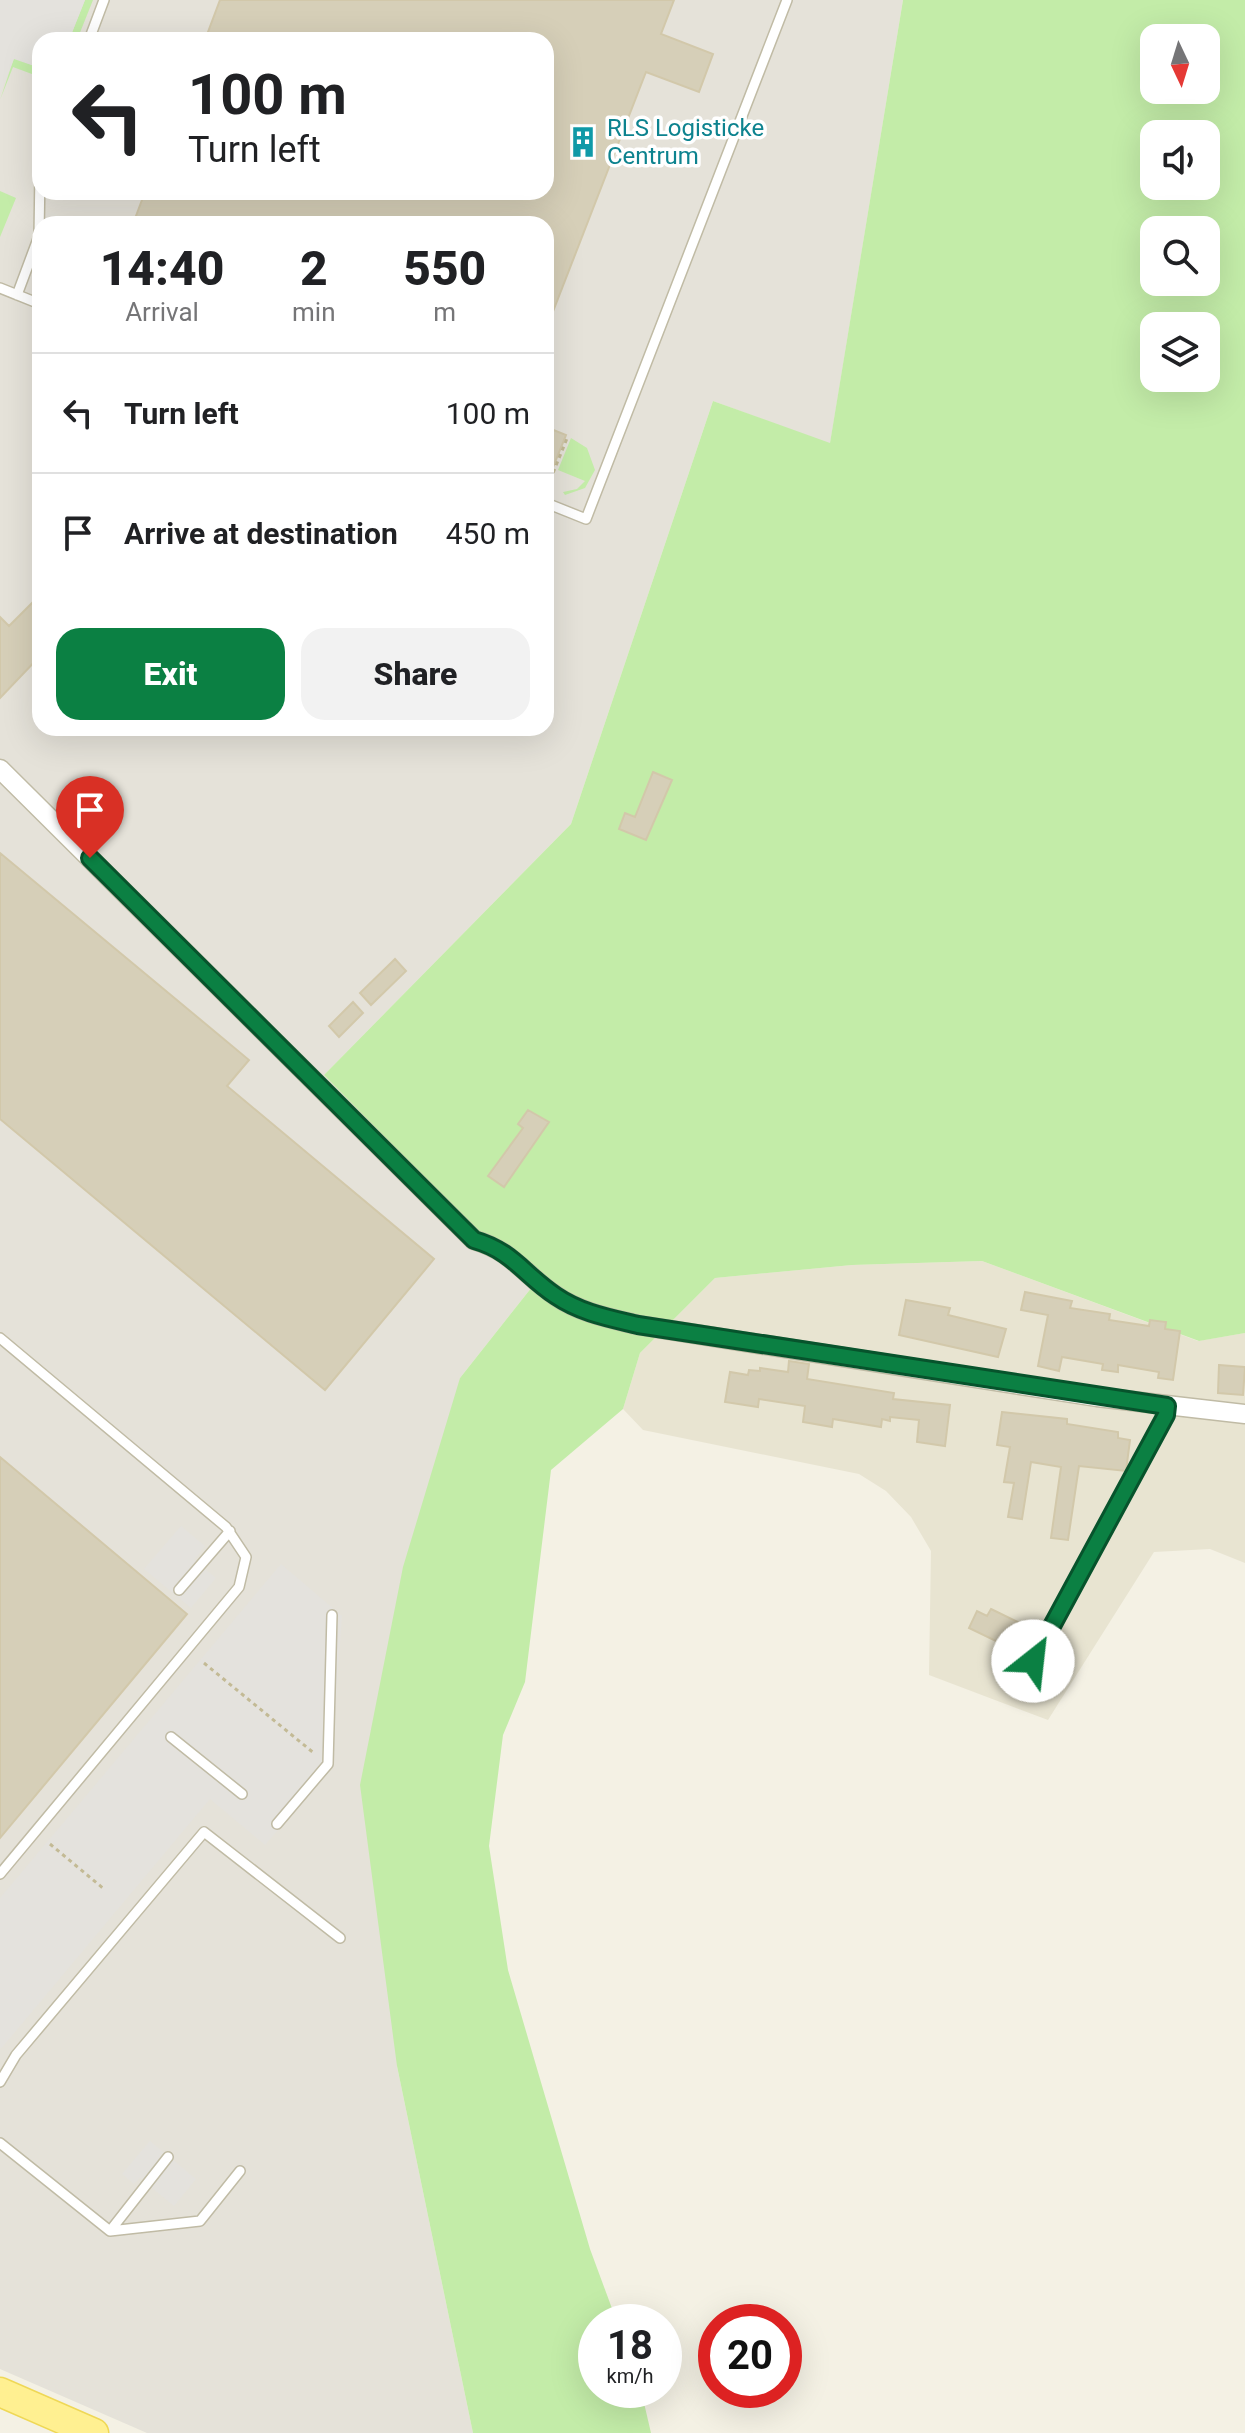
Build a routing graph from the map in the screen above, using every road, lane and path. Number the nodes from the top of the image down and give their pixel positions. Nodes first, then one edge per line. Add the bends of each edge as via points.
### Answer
1 (104, 0) edge
2 (787, 0) edge
3 (92, 32) edge
4 (32, 255) edge
5 (0, 288) edge
6 (17, 295) junction
7 (32, 301) edge
8 (568, 436) dead end
9 (554, 471) edge
10 (554, 506) edge
11 (0, 769) edge
12 (0, 1338) edge
13 (1167, 1406) junction
14 (1245, 1414) edge
15 (230, 1531) junction
16 (179, 1590) dead end
17 (332, 1615) dead end
18 (1033, 1661) dead end
19 (204, 1663) dead end
20 (171, 1737) dead end
21 (319, 1758) dead end
22 (242, 1794) dead end
23 (277, 1824) dead end
24 (50, 1844) dead end
25 (0, 1874) edge
26 (104, 1889) dead end
27 (340, 1938) dead end
28 (0, 2082) edge
29 (0, 2143) edge
30 (168, 2157) dead end
31 (240, 2171) dead end
32 (110, 2231) junction
33 (0, 2392) edge
34 (94, 2433) edge

1 - 3 lane
2 - 10 lane via 586,519
4 - 6 lane
5 - 6 lane
6 - 7 lane
8 - 9 path
11 - 13 street via 474,1240 498,1247 569,1304 638,1325
12 - 15 lane
13 - 14 street
13 - 18 lane via 1128,1489
15 - 16 lane
15 - 25 lane via 246,1557 239,1587
17 - 23 lane via 328,1764
19 - 21 path
20 - 22 lane
24 - 26 path
27 - 28 lane via 204,1832 16,2055
29 - 32 lane
30 - 32 lane
31 - 32 lane via 200,2221
33 - 34 main road

